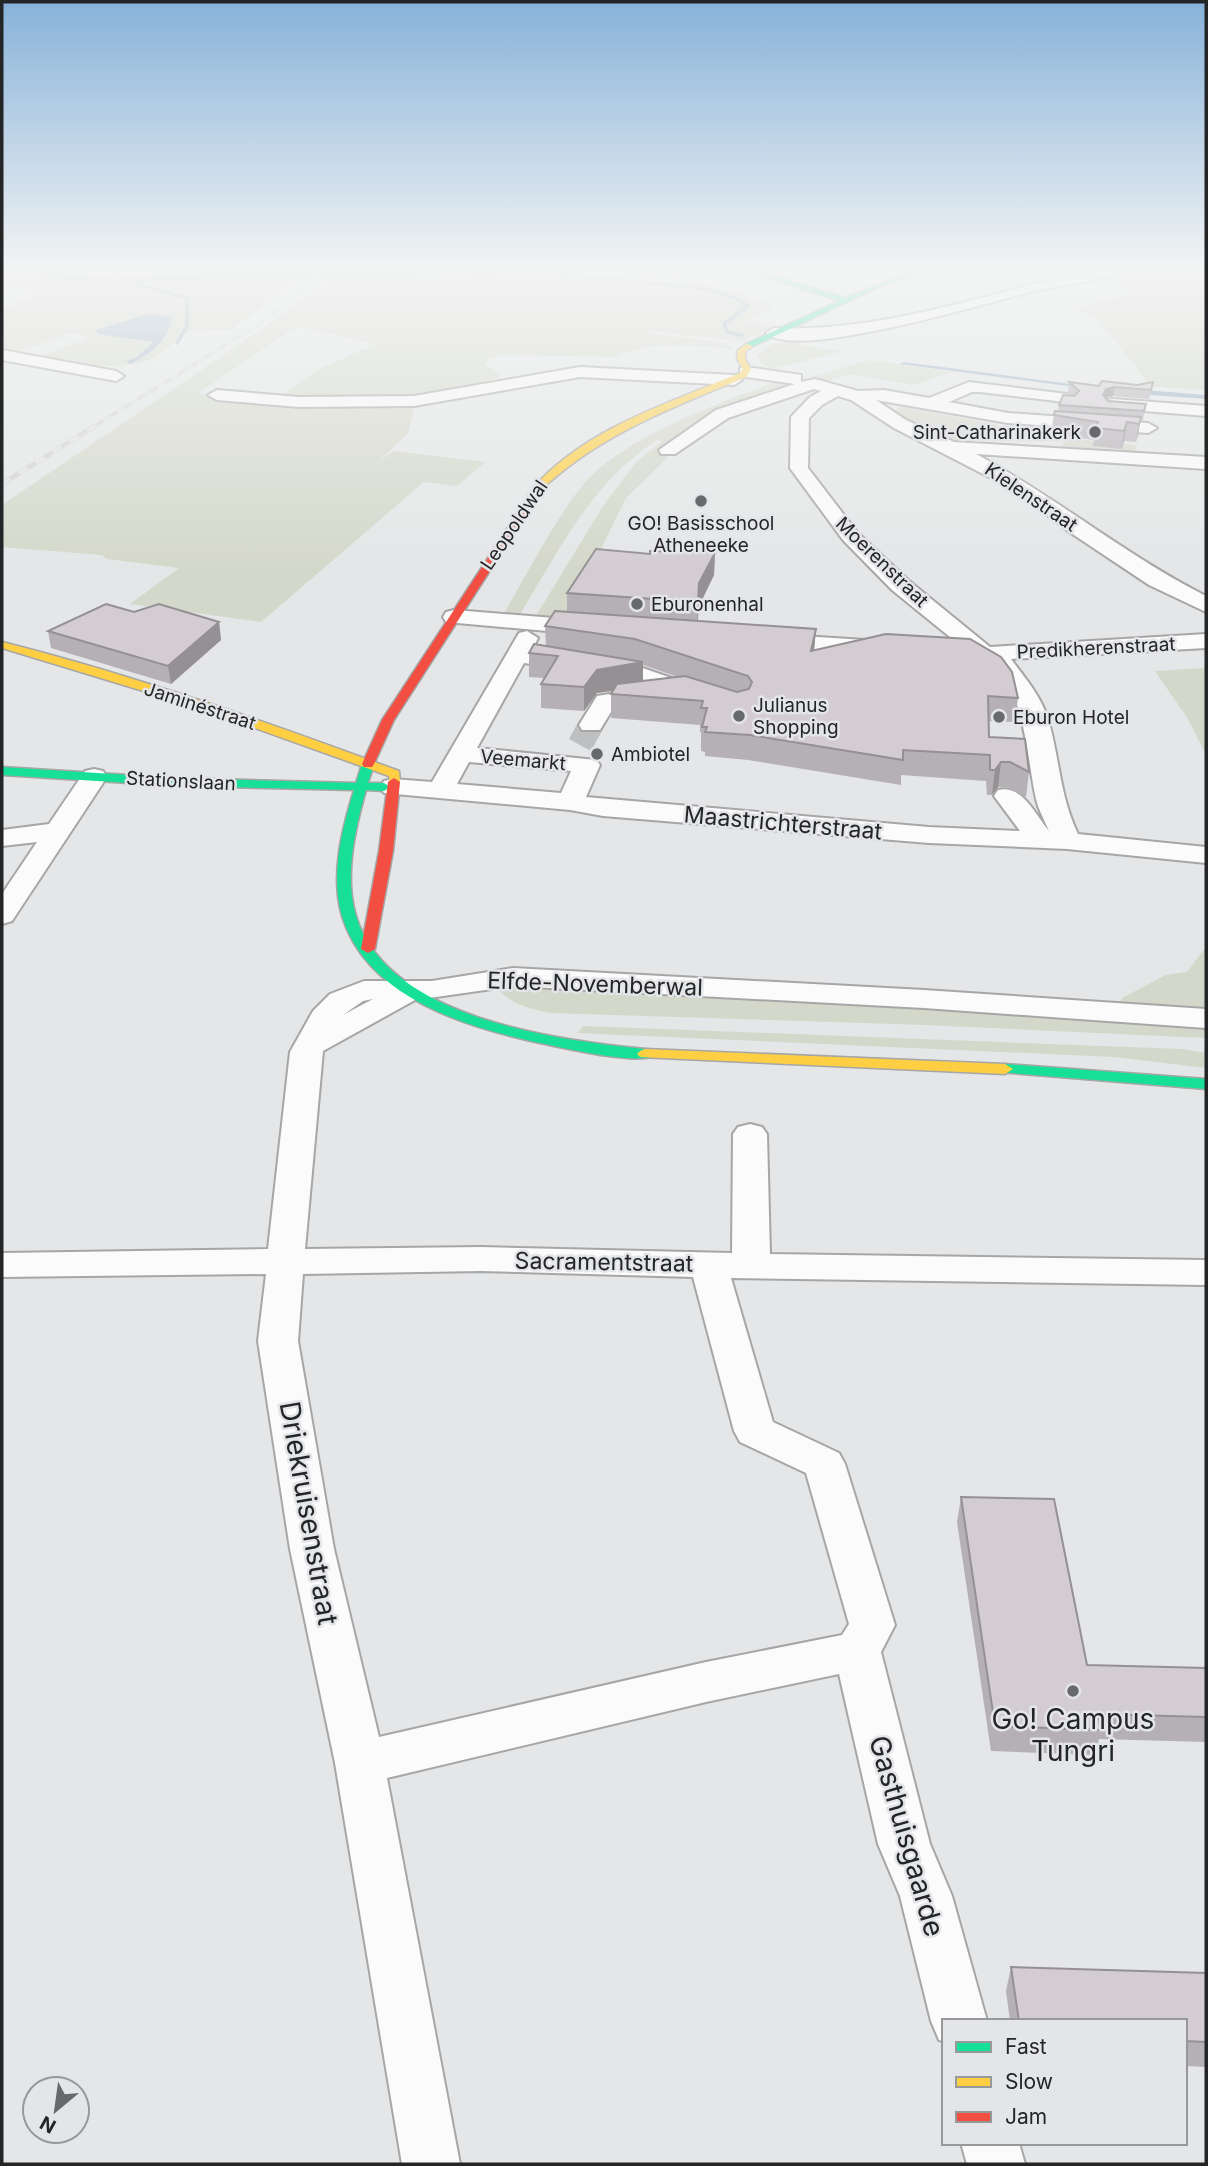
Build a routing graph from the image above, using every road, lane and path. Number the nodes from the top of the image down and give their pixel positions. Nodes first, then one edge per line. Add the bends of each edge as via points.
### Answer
1 (68, 367) edge
2 (741, 367) edge
3 (116, 376) dead end
4 (740, 376) junction
5 (804, 382) junction
6 (836, 390) junction
7 (217, 395) dead end
8 (857, 396) junction
9 (1043, 397) junction
10 (930, 404) junction
11 (1150, 407) junction
12 (1200, 407) edge
13 (661, 409) junction
14 (1024, 417) junction
15 (711, 420) junction
16 (1156, 436) junction
17 (950, 447) junction
18 (668, 450) dead end
19 (1155, 460) junction
20 (1206, 463) edge
21 (1206, 605) edge
22 (454, 617) junction
23 (535, 624) junction
24 (615, 629) edge
25 (749, 639) edge
26 (1206, 641) edge
27 (2, 645) edge
28 (899, 649) edge
29 (924, 650) edge
30 (985, 654) junction
31 (511, 665) junction
32 (411, 688) junction
33 (689, 692) junction
34 (719, 702) edge
35 (405, 725) dead end
36 (380, 736) junction
37 (581, 745) junction
38 (331, 748) junction
39 (460, 754) junction
40 (397, 756) dead end
41 (368, 764) junction
42 (2, 771) edge
43 (94, 777) junction
44 (394, 780) junction
45 (276, 786) junction
46 (360, 787) junction
47 (440, 791) junction
48 (570, 802) junction
49 (1051, 805) junction
50 (55, 832) junction
51 (2, 838) edge
52 (347, 839) junction
53 (1054, 840) junction
54 (1206, 855) edge
55 (2, 915) edge
56 (368, 949) junction
57 (411, 990) junction
58 (1206, 1019) edge
59 (1206, 1084) edge
60 (750, 1134) dead end
61 (288, 1261) junction
62 (2, 1265) edge
63 (708, 1265) junction
64 (751, 1266) junction
65 (1206, 1273) edge
66 (857, 1651) junction
67 (360, 1763) junction
68 (958, 2019) edge
69 (991, 2145) edge
70 (431, 2164) edge
71 (996, 2164) edge

1 - 3 street
2 - 4 street
4 - 5 street, Kielenstraat
4 - 7 street, Kielenstraat via 561,372 414,401 299,402
4 - 13 street, Leopoldwal
5 - 6 street, Kielenstraat
5 - 15 street
6 - 8 street, Kielenstraat
6 - 30 street, Moerenstraat via 800,417 799,468 850,537 900,585
8 - 10 street via 884,395
8 - 17 street, Kielenstraat via 900,424
9 - 10 street via 969,387
9 - 11 street
9 - 14 street
10 - 14 street
11 - 12 street
11 - 16 street
13 - 15 street
13 - 22 street, Leopoldwal via 587,444 547,476
14 - 16 street
15 - 18 street
16 - 19 street
17 - 19 street
17 - 21 street, Kielenstraat via 1023,487 1157,580
19 - 20 street
22 - 23 street
22 - 32 street, Leopoldwal
23 - 24 street
23 - 31 street
25 - 28 street
26 - 30 street, Predikherenstraat
27 - 38 street, Jaminéstraat
29 - 30 street, Predikherenstraat
30 - 49 street via 1002,664 1023,691 1035,718
31 - 33 street via 634,672
31 - 39 street
32 - 35 street, Leopoldwal
32 - 36 street, Leopoldwal
33 - 34 street
33 - 37 street via 606,701
36 - 38 street via 351,748
36 - 41 street, Leopoldwal
37 - 39 street, Veemarkt
37 - 48 street, Veemarkt via 587,765
38 - 41 street, Jaminéstraat
39 - 47 street
40 - 44 street
41 - 44 street, Jaminéstraat
41 - 46 street, Leopoldwal
42 - 43 street, Stationslaan
43 - 45 street, Stationslaan
43 - 50 street
44 - 46 street, Maastrichterstraat
44 - 47 street, Maastrichterstraat
44 - 56 street
45 - 46 street, Stationslaan
45 - 52 street via 335,806 342,815
46 - 52 street, Leopoldwal
47 - 48 street, Maastrichterstraat
48 - 53 street, Maastrichterstraat via 894,832
49 - 53 street
49 - 53 street via 1010,799
50 - 51 street
50 - 55 street
52 - 56 street via 348,914
53 - 54 street, Maastrichterstraat
56 - 57 street
57 - 58 street, Elfde-Novemberwal via 513,977
57 - 59 street, Elfde-Novemberwal via 448,1012 495,1029 543,1041 621,1051 1022,1069
57 - 61 street, Driekruisenstraat via 326,1034 306,1052
60 - 64 street
61 - 62 street, Sacramentstraat
61 - 63 street, Sacramentstraat via 481,1259
61 - 67 street, Driekruisenstraat via 278,1341 312,1549
63 - 64 street, Sacramentstraat
63 - 66 street via 755,1431 824,1464 872,1625
64 - 65 street, Sacramentstraat
66 - 67 street
66 - 68 street, Gasthuisgaarde via 904,1844 926,1896
67 - 70 street, Driekruisenstraat
69 - 71 street

